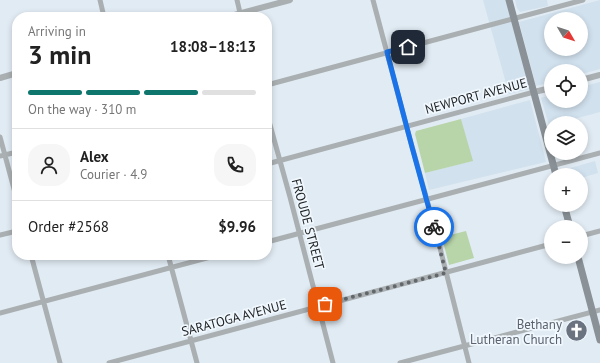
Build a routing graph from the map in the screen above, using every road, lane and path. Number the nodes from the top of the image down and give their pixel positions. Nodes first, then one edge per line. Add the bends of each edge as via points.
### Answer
1 (100, 0) edge
2 (237, 0) edge
3 (290, 0) edge
4 (373, 0) edge
5 (509, 0) edge
6 (583, 0) edge
7 (103, 12) edge
8 (240, 12) edge
9 (251, 12) edge
10 (515, 18) junction
11 (387, 52) junction
12 (12, 74) edge
13 (600, 75) edge
14 (0, 78) edge
15 (588, 78) edge
16 (272, 84) edge
17 (544, 90) edge
18 (534, 92) junction
19 (407, 126) junction
20 (272, 133) edge
21 (0, 137) edge
22 (600, 153) edge
23 (3, 156) edge
24 (279, 160) junction
25 (272, 162) edge
26 (554, 165) junction
27 (555, 168) edge
28 (12, 184) edge
29 (426, 199) junction
30 (600, 231) edge
31 (12, 232) edge
32 (299, 233) junction
33 (588, 234) edge
34 (0, 235) edge
35 (272, 241) edge
36 (544, 246) edge
37 (33, 260) edge
38 (170, 260) edge
39 (199, 260) edge
40 (580, 264) edge
41 (172, 267) junction
42 (446, 273) junction
43 (44, 302) junction
44 (318, 306) junction
45 (600, 310) edge
46 (592, 312) junction
47 (0, 313) edge
48 (600, 340) edge
49 (191, 341) junction
50 (465, 346) junction
51 (60, 363) edge
52 (109, 363) edge
53 (197, 363) edge
54 (333, 363) edge
55 (400, 363) edge
56 (469, 363) edge

1 - 7 street
2 - 8 street
3 - 9 street
4 - 11 street
5 - 10 main road
6 - 10 street
10 - 11 street
10 - 18 main road
11 - 16 street
11 - 19 street
12 - 14 street
13 - 15 street
17 - 18 street, NEWPORT AVENUE
18 - 19 street, NEWPORT AVENUE
18 - 26 main road
19 - 24 street, NEWPORT AVENUE
19 - 29 street
20 - 24 street, FROUDE STREET
21 - 23 street
22 - 26 street
23 - 28 street
24 - 25 street, NEWPORT AVENUE
24 - 32 street, FROUDE STREET
26 - 27 main road
26 - 29 street
29 - 32 street
29 - 42 street
30 - 33 street
31 - 34 street
32 - 35 street
32 - 44 street, FROUDE STREET
36 - 42 street, SARATOGA AVENUE
37 - 43 street
38 - 41 street
39 - 41 street
40 - 46 main road
41 - 43 street
41 - 49 street
42 - 44 street, SARATOGA AVENUE
42 - 50 street
43 - 47 street
43 - 51 street
44 - 49 street, SARATOGA AVENUE
44 - 54 street, FROUDE STREET
45 - 46 street
46 - 48 main road
46 - 50 street
49 - 52 street, SARATOGA AVENUE
49 - 53 street
50 - 55 street
50 - 56 street

